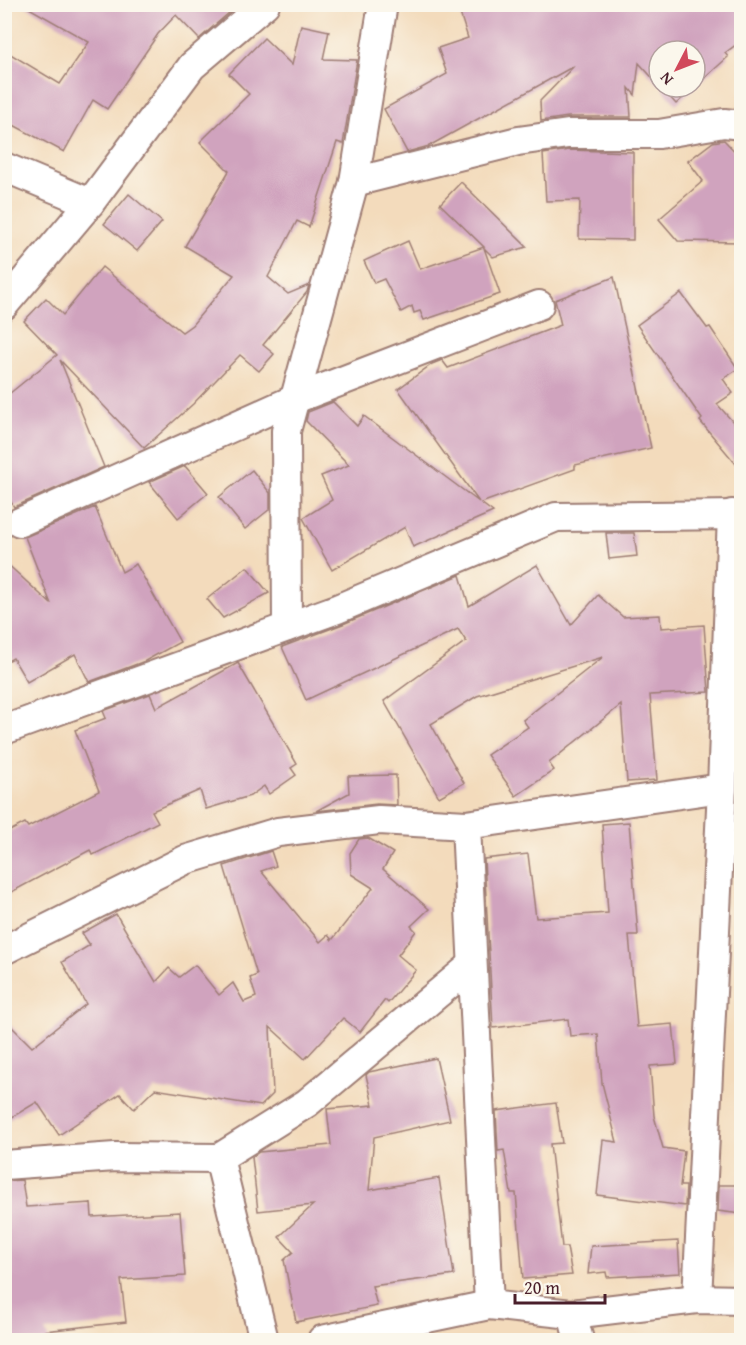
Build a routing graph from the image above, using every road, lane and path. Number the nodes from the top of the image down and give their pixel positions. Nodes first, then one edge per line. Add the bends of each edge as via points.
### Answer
1 (265, 4) edge
2 (383, 4) edge
3 (741, 125) edge
4 (4, 167) edge
5 (354, 182) junction
6 (90, 203) junction
7 (4, 305) edge
8 (539, 305) dead end
9 (295, 399) junction
10 (736, 514) edge
11 (20, 522) dead end
12 (287, 627) junction
13 (4, 730) edge
14 (722, 788) junction
15 (466, 825) junction
16 (4, 950) edge
17 (472, 965) junction
18 (219, 1158) junction
19 (4, 1165) edge
20 (697, 1299) junction
21 (741, 1300) edge
22 (489, 1305) junction
23 (576, 1327) edge
24 (264, 1341) edge
25 (322, 1341) edge

1 - 6 street via 192,66
2 - 5 street
3 - 5 street via 724,123 659,134 568,134 518,141
4 - 6 street
5 - 9 street
6 - 7 street
8 - 9 street
9 - 11 street
9 - 12 street via 286,431
10 - 12 street via 556,517
10 - 14 street
12 - 13 street
14 - 15 street
14 - 20 street
15 - 16 street via 379,820 278,832 185,860
15 - 17 street
17 - 18 street via 307,1103
17 - 22 street
18 - 19 street via 115,1157
18 - 24 street
20 - 21 street
20 - 23 street
22 - 23 street
22 - 25 street

